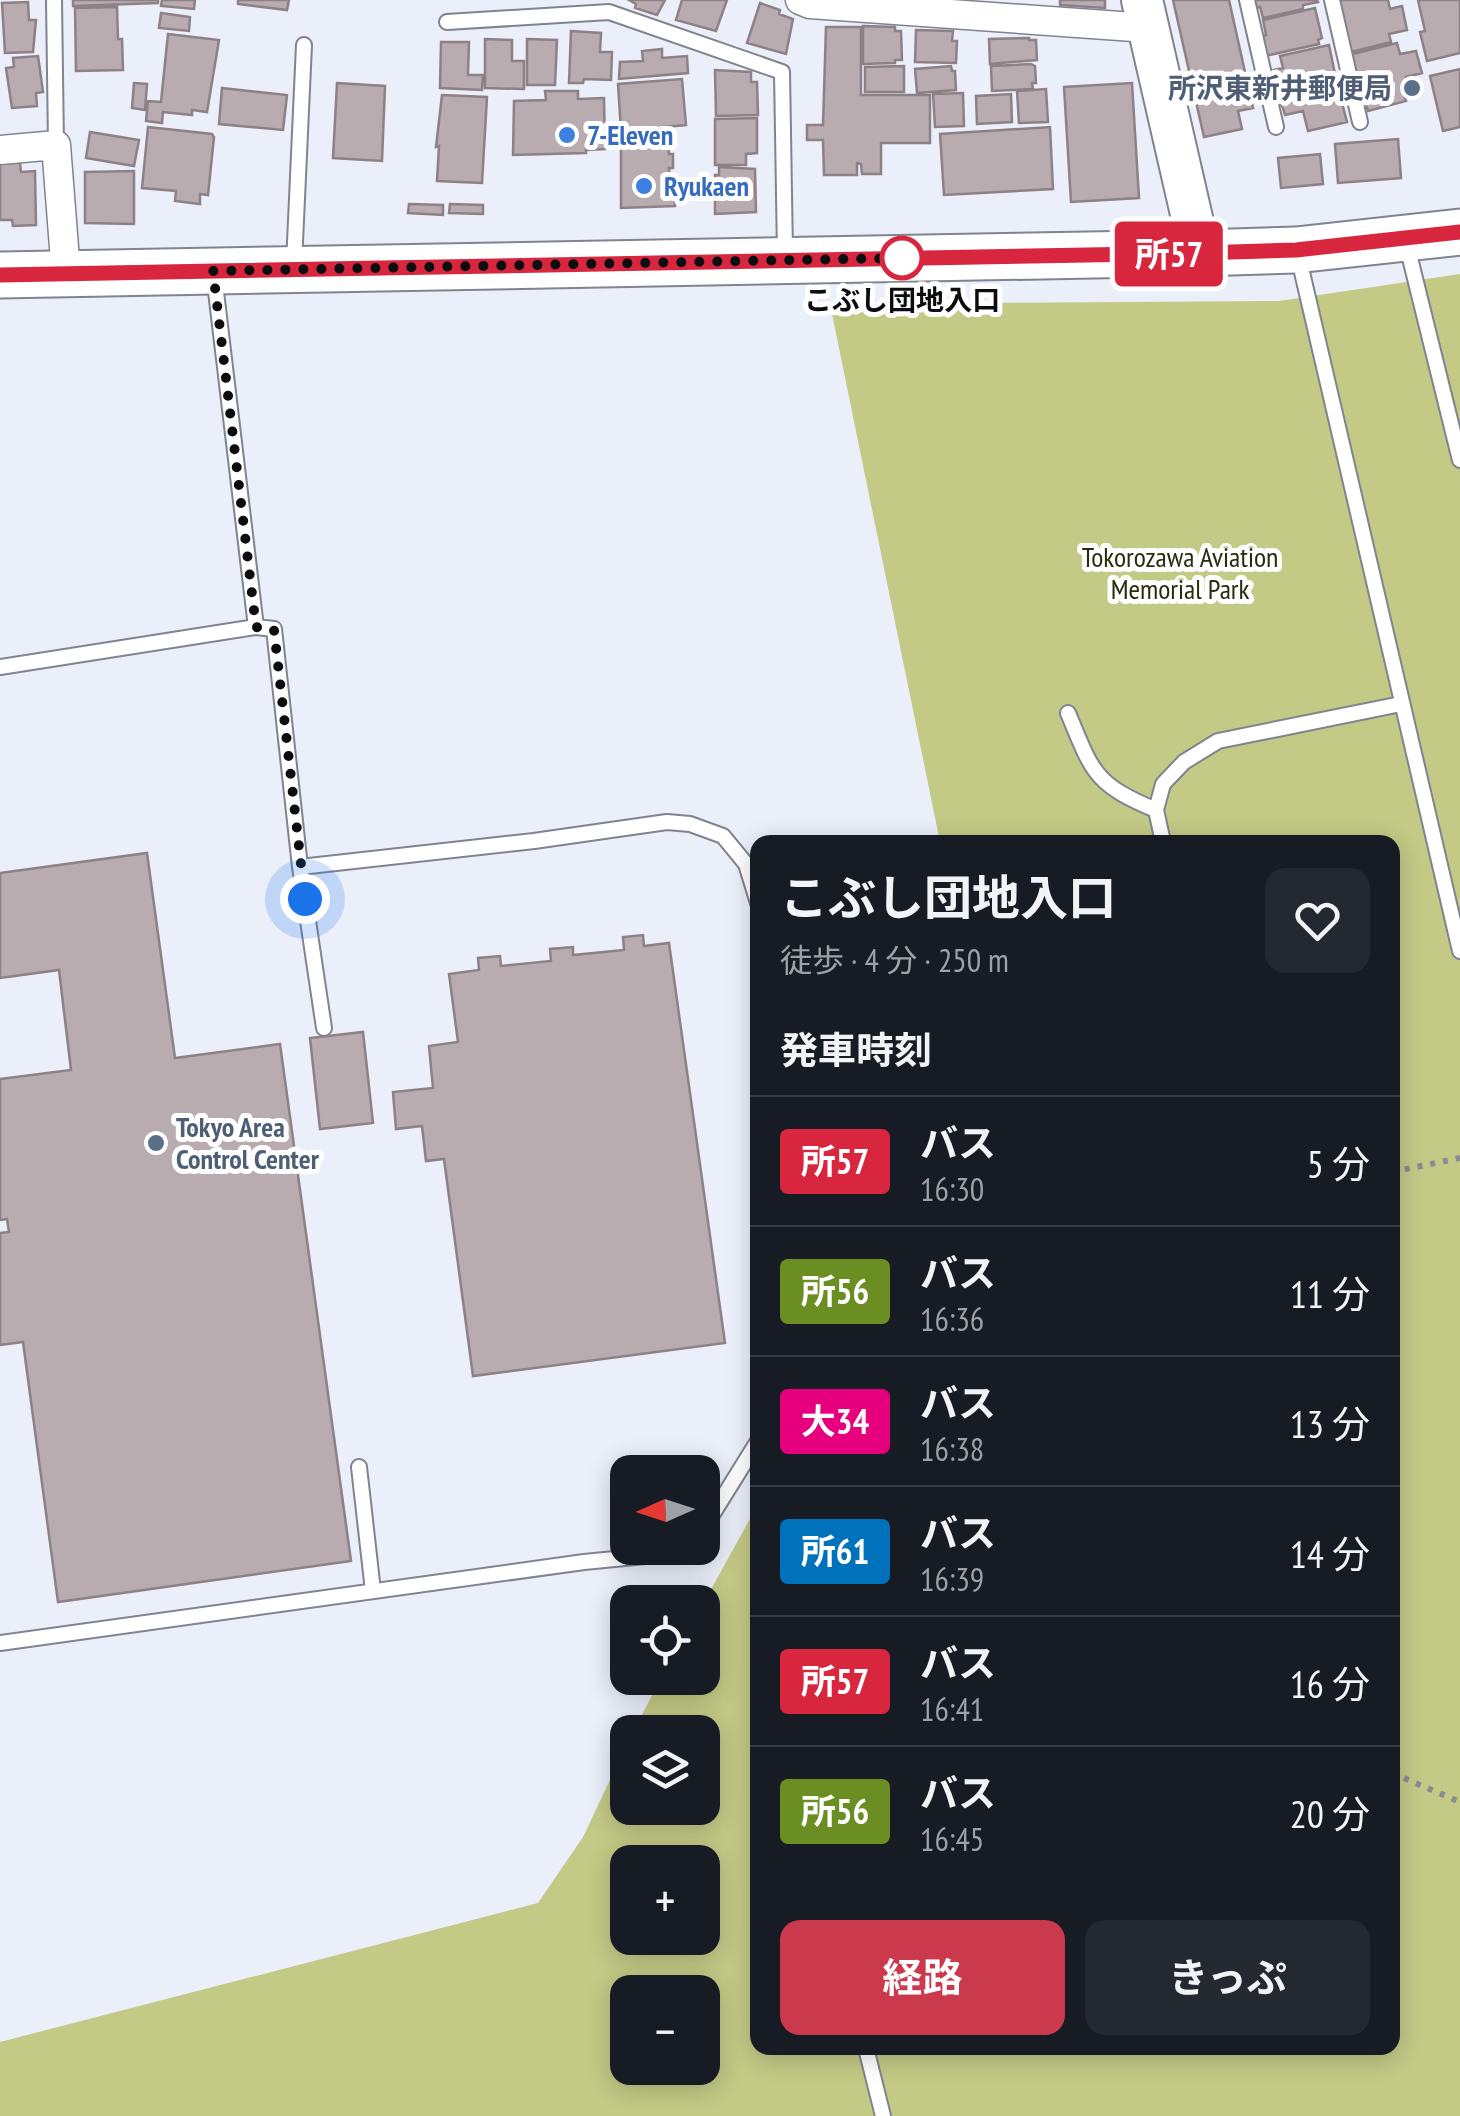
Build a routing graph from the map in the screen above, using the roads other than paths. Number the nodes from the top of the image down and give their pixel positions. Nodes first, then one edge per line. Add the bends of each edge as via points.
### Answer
1 (54, 0) edge
2 (800, 0) edge
3 (1248, 0) edge
4 (1332, 0) edge
5 (867, 3) edge
6 (611, 6) edge
7 (951, 6) edge
8 (1039, 10) edge
9 (1145, 14) edge
10 (447, 22) dead end
11 (304, 45) dead end
12 (1360, 122) dead end
13 (1276, 127) dead end
14 (56, 145) junction
15 (0, 148) edge
16 (1460, 232) edge
17 (1406, 240) junction
18 (1296, 250) junction
19 (1200, 253) junction
20 (785, 260) junction
21 (294, 270) junction
22 (213, 271) junction
23 (66, 273) junction
24 (0, 275) edge
25 (1459, 449) edge
26 (256, 627) junction
27 (0, 667) edge
28 (1401, 704) junction
29 (1068, 713) dead end
30 (1156, 810) junction
31 (1161, 835) edge
32 (300, 867) junction
33 (750, 877) edge
34 (1460, 951) edge
35 (324, 1028) dead end
36 (750, 1453) edge
37 (359, 1468) dead end
38 (720, 1502) edge
39 (610, 1561) edge
40 (373, 1591) junction
41 (0, 1643) edge
42 (868, 2055) edge
43 (883, 2116) edge

1 - 14 lane
2 - 5 street
3 - 13 lane
4 - 12 lane
5 - 7 street
6 - 10 lane
6 - 20 lane via 782,72
7 - 8 street
8 - 9 street
9 - 19 street
11 - 21 lane
14 - 15 street
14 - 23 street
16 - 17 main road
17 - 18 main road
17 - 25 lane
18 - 19 main road
18 - 28 lane
19 - 20 main road
20 - 21 main road
21 - 22 main road
22 - 23 main road
22 - 26 lane
23 - 24 main road
26 - 27 lane
26 - 32 lane via 274,630
28 - 30 lane via 1218,740 1164,784
28 - 34 lane
29 - 30 lane via 1091,769 1118,794
30 - 31 lane
32 - 33 lane via 667,822 722,836
32 - 35 lane
36 - 38 lane
37 - 40 lane
39 - 40 lane
40 - 41 lane
42 - 43 lane

